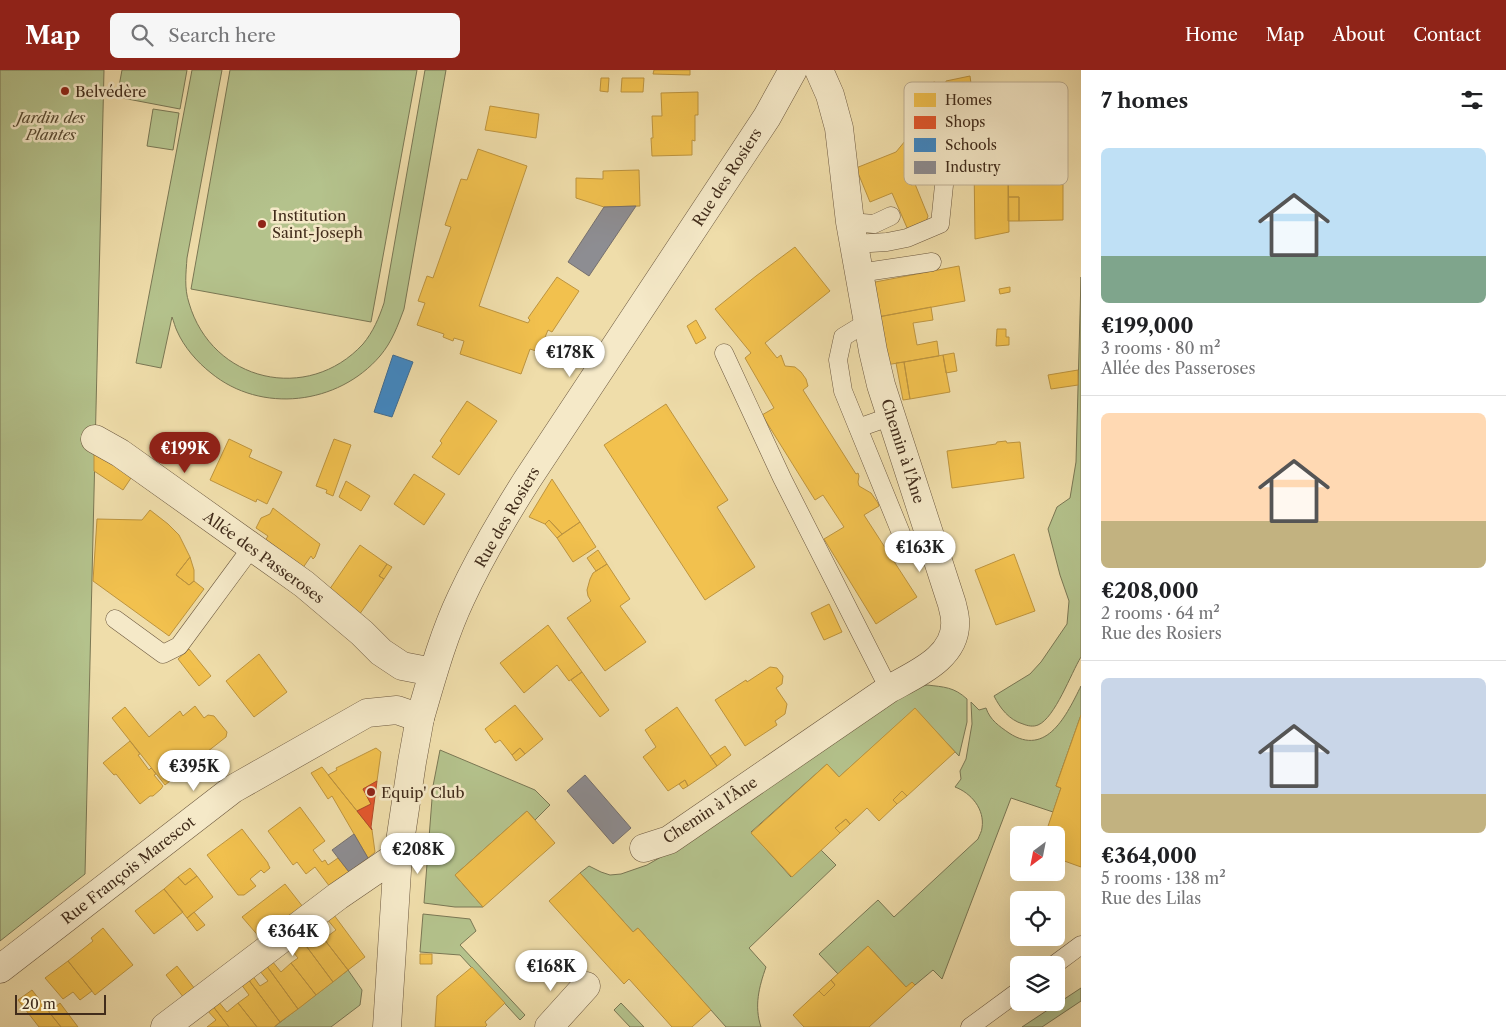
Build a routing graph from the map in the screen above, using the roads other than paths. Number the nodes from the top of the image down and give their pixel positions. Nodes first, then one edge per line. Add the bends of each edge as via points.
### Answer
1 (793, 70) edge
2 (819, 70) edge
3 (944, 185) edge
4 (892, 216) dead end
5 (852, 233) junction
6 (932, 262) dead end
7 (859, 273) junction
8 (869, 324) junction
9 (724, 353) dead end
10 (892, 416) junction
11 (858, 428) junction
12 (94, 439) dead end
13 (905, 543) dead end
14 (252, 547) junction
15 (114, 619) dead end
16 (433, 672) junction
17 (889, 689) junction
18 (420, 718) junction
19 (644, 848) dead end
20 (398, 855) junction
21 (1081, 945) edge
22 (1065, 957) edge
23 (0, 969) edge
24 (586, 986) dead end
25 (1010, 997) edge
26 (165, 1027) edge
27 (387, 1027) edge
28 (549, 1027) edge
29 (970, 1027) edge

1 - 16 street, Rue des Rosiers via 767,117 497,527 461,597
2 - 5 street, Chemin à l'Âne via 839,128
3 - 5 lane via 940,224 908,238 887,242
4 - 5 lane
5 - 7 street, Chemin à l'Âne
6 - 7 lane
7 - 8 street, Chemin à l'Âne
8 - 10 street, Chemin à l'Âne via 881,386
8 - 11 lane via 843,337 838,360 842,391
9 - 17 lane via 782,478
10 - 11 lane
10 - 17 street, Chemin à l'Âne via 955,620 954,634 942,656
11 - 13 lane
12 - 14 street, Allée des Passeroses via 120,453
14 - 15 lane via 179,646 163,654
14 - 16 street, Allée des Passeroses via 304,584 381,652 402,666
16 - 18 street, Rue des Rosiers
17 - 19 street, Chemin à l'Âne via 669,840
18 - 20 street, Rue des Rosiers
18 - 23 street, Rue François Marescot via 397,710 367,713 233,789
20 - 26 street via 342,903
20 - 27 street, Rue des Rosiers
21 - 22 lane
24 - 28 street
25 - 29 lane

